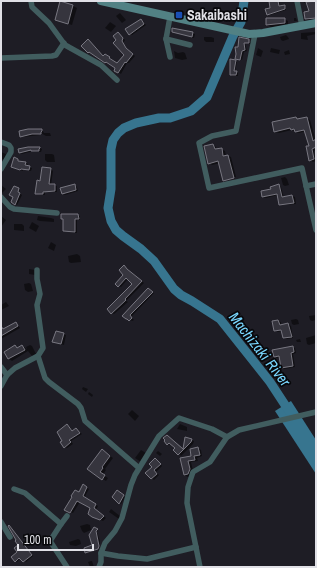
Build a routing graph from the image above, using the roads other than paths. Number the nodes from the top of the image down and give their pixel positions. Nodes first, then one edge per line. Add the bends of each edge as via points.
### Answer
1 (31, 1) edge
2 (101, 1) edge
3 (297, 1) edge
4 (170, 17) junction
5 (316, 23) edge
6 (302, 26) junction
7 (255, 34) junction
8 (166, 39) junction
9 (64, 43) junction
10 (190, 45) dead end
11 (170, 57) dead end
12 (1, 58) edge
13 (117, 80) dead end
14 (1, 142) edge
15 (1, 169) edge
16 (316, 184) edge
17 (306, 186) junction
18 (1, 197) edge
19 (57, 213) dead end
20 (316, 230) edge
21 (37, 270) dead end
22 (38, 356) junction
23 (1, 367) edge
24 (7, 376) junction
25 (1, 386) edge
26 (316, 412) edge
27 (227, 437) junction
28 (139, 468) junction
29 (14, 489) dead end
30 (67, 516) dead end
31 (1, 522) edge
32 (61, 524) junction
33 (10, 537) dead end
34 (196, 547) junction
35 (101, 553) junction
36 (67, 567) edge
37 (99, 567) edge
38 (200, 567) edge

1 - 9 street via 32,7 49,23
2 - 4 main road
3 - 6 street
4 - 7 main road
4 - 8 street
5 - 6 main road
6 - 7 main road
7 - 17 street via 236,131 212,136 199,143 209,188 302,168
8 - 10 street
8 - 11 street
9 - 12 street via 56,55 52,56
9 - 13 street via 101,65
14 - 15 street via 9,145 11,152
16 - 17 street
17 - 20 street
18 - 19 street via 14,209
21 - 22 street via 36,280 40,294 37,305 43,348
22 - 24 street via 15,368
22 - 28 street via 45,378 78,404 85,421
23 - 24 street
24 - 25 street
26 - 27 street via 239,430
27 - 28 street via 179,418 159,436
27 - 34 street via 210,462 193,472 188,487 187,503
28 - 35 street via 131,485 122,518
29 - 32 street via 25,493
30 - 32 street
31 - 33 street
32 - 36 street via 50,541
34 - 35 street via 147,559
34 - 38 street
35 - 37 street

